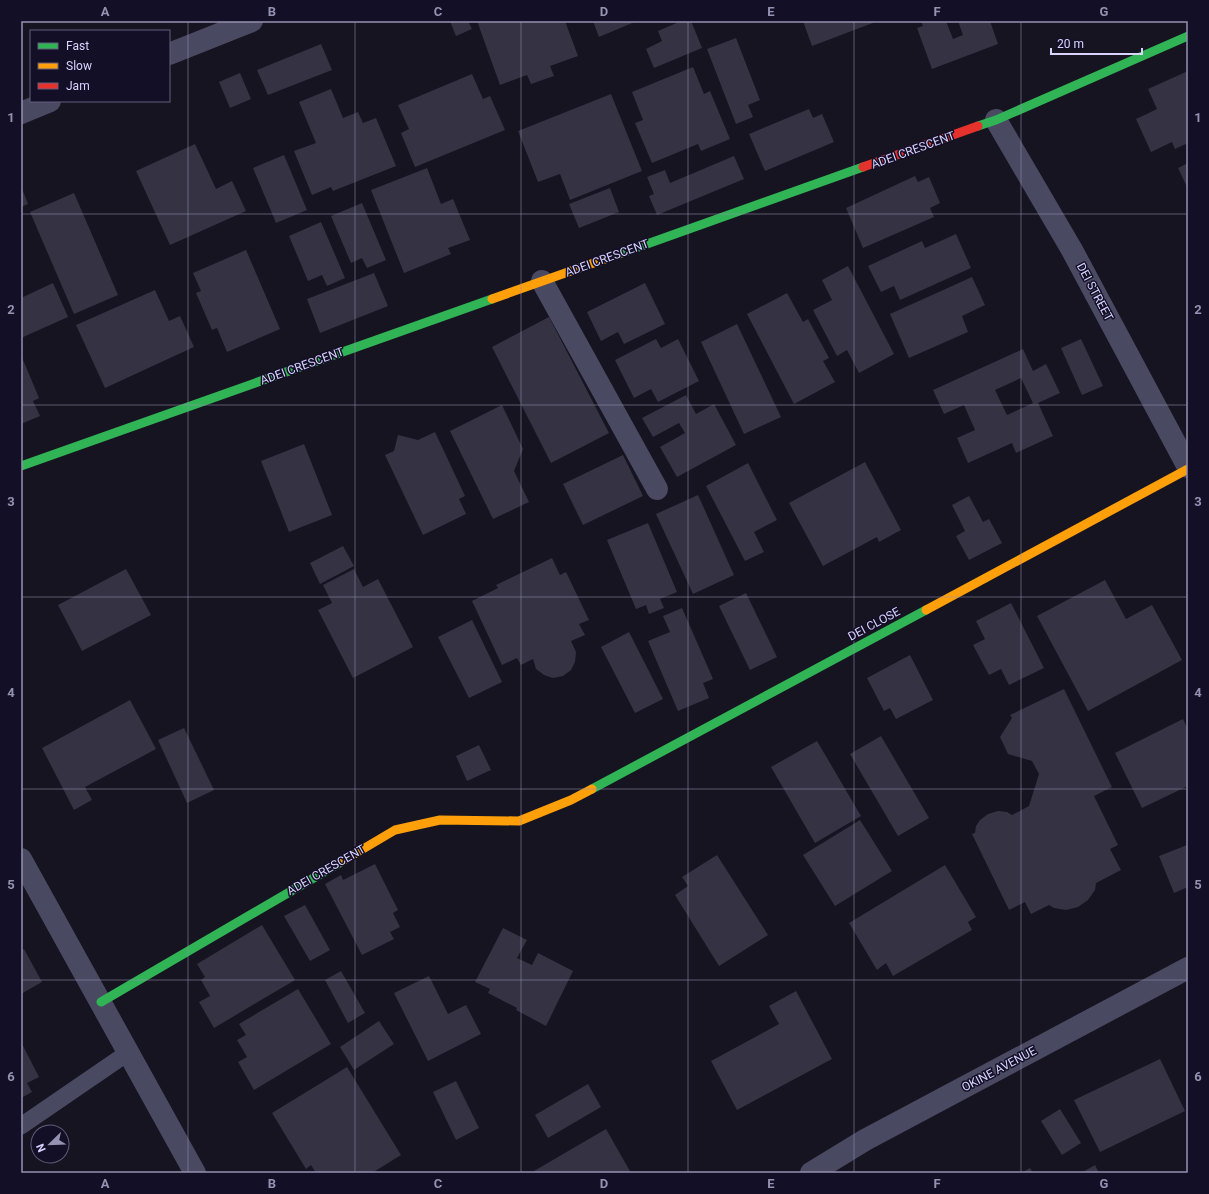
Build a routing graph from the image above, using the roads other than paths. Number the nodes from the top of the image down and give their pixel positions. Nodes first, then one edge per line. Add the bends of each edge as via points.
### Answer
1 (252, 21) edge
2 (1188, 36) edge
3 (170, 54) edge
4 (48, 102) edge
5 (21, 113) edge
6 (996, 120) junction
7 (542, 281) junction
8 (21, 466) edge
9 (1188, 468) edge
10 (657, 489) dead end
11 (572, 800) joint
12 (21, 859) edge
13 (1188, 968) edge
14 (101, 1002) junction
15 (128, 1052) junction
16 (21, 1126) edge
17 (196, 1173) edge
18 (811, 1173) edge

1 - 3 street
2 - 6 street, ADEI CRESCENT
4 - 5 street
6 - 7 street, ADEI CRESCENT
6 - 9 street, DEI STREET via 1072,250
7 - 8 street, ADEI CRESCENT
7 - 10 street
9 - 11 street, DEI CLOSE
11 - 14 street, ADEI CRESCENT via 520,821 440,820 395,830
12 - 14 street
13 - 18 street, OKINE AVENUE via 865,1140
14 - 15 street
15 - 16 lane
15 - 17 street

